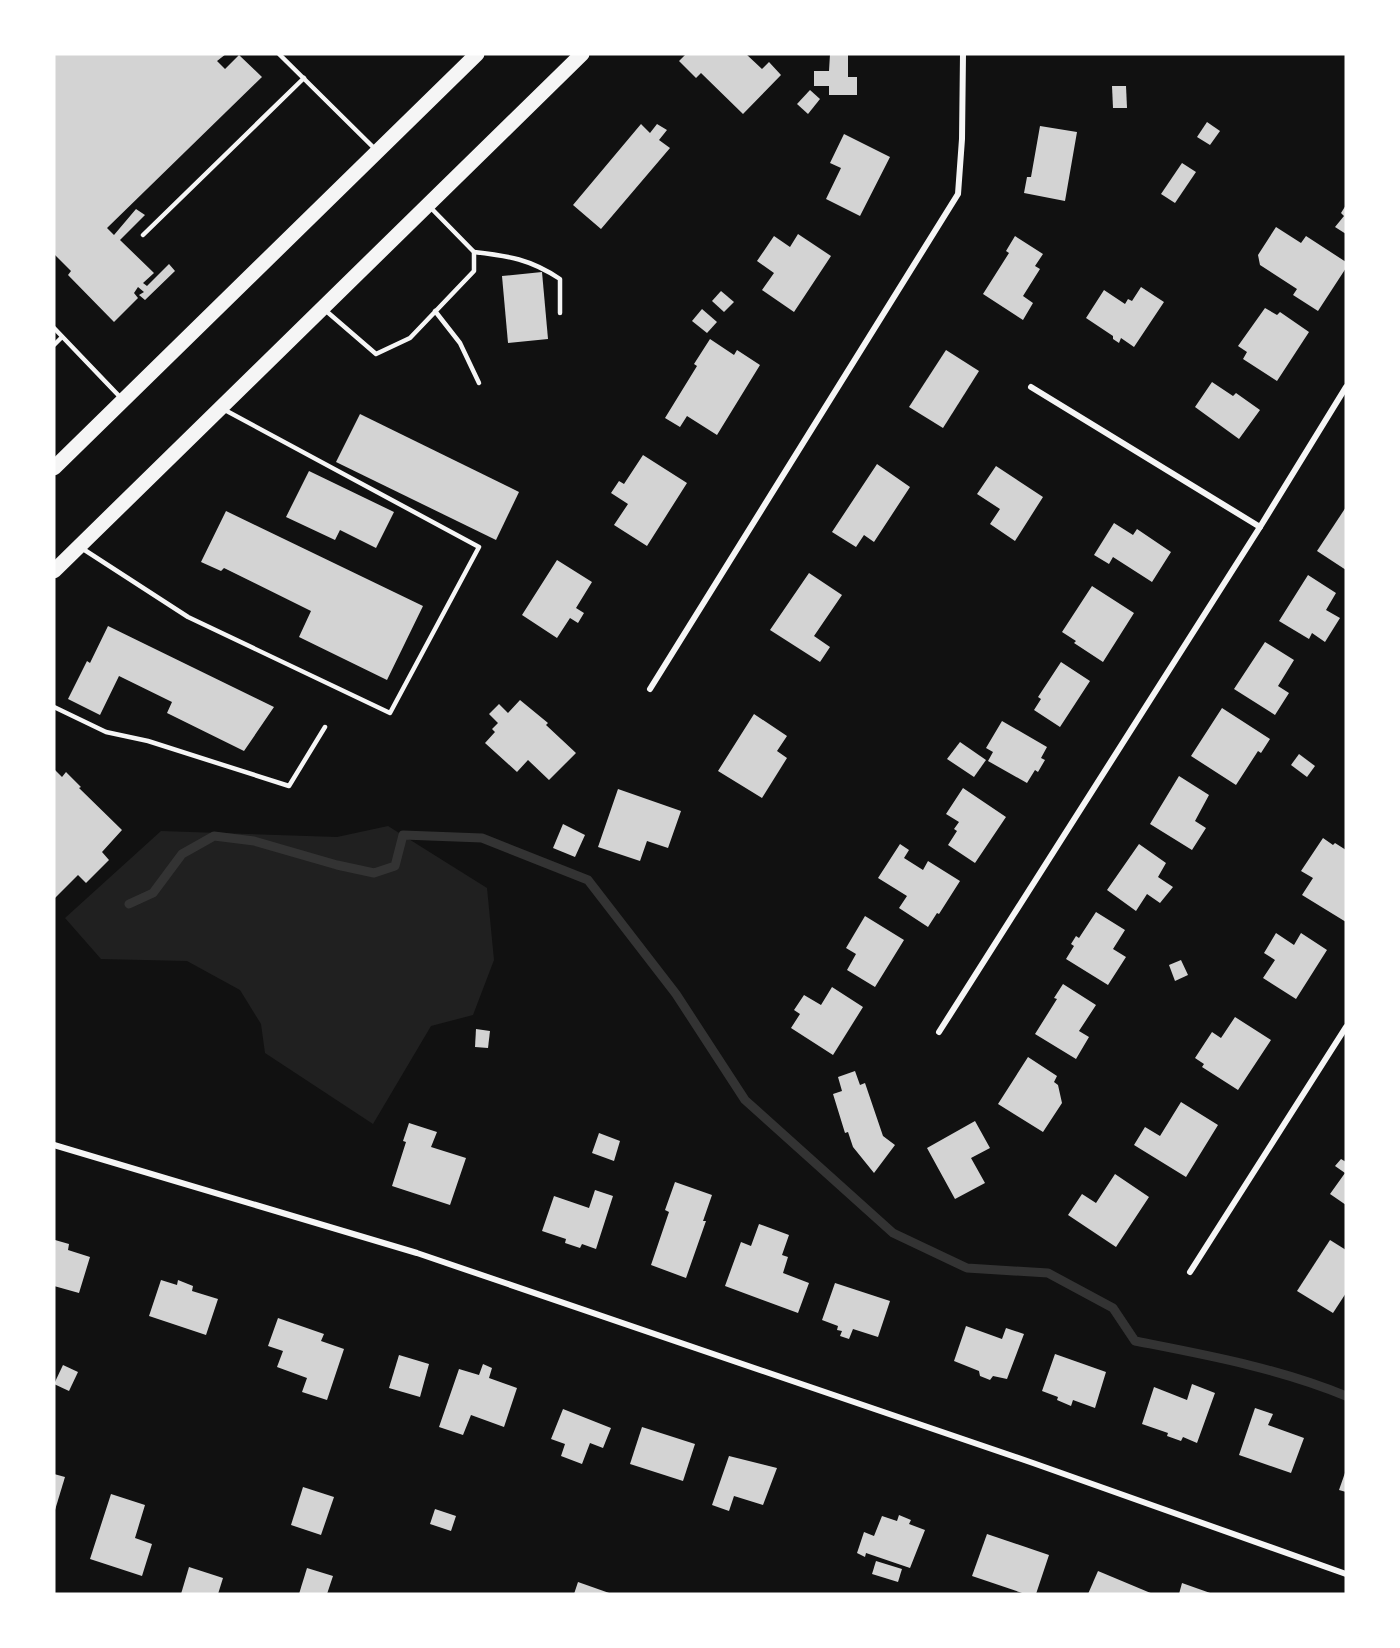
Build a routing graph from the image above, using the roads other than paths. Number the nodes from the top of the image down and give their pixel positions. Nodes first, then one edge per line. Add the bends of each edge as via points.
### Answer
1 (279, 54) edge
2 (477, 54) edge
3 (582, 54) edge
4 (963, 54) edge
5 (304, 78) junction
6 (377, 151) junction
7 (428, 205) junction
8 (143, 235) dead end
9 (474, 252) junction
10 (322, 309) junction
11 (435, 311) junction
12 (560, 313) dead end
13 (54, 328) edge
14 (62, 337) junction
15 (54, 345) edge
16 (479, 383) dead end
17 (1031, 387) dead end
18 (1346, 387) edge
19 (123, 400) junction
20 (221, 408) junction
21 (54, 468) edge
22 (1260, 527) junction
23 (80, 546) junction
24 (54, 572) edge
25 (650, 689) dead end
26 (54, 707) edge
27 (326, 727) dead end
28 (1346, 1027) edge
29 (939, 1032) dead end
30 (54, 1145) edge
31 (1190, 1272) dead end
32 (1346, 1574) edge

1 - 5 lane
2 - 6 main road
3 - 7 main road
4 - 25 street via 958,194
5 - 6 lane
5 - 8 lane
6 - 19 main road
7 - 9 lane
7 - 10 main road
9 - 11 lane via 474,271
9 - 12 lane via 516,257 560,279
10 - 11 lane via 376,354 410,338
10 - 20 main road
11 - 16 lane via 460,343
13 - 14 lane
14 - 15 lane
14 - 19 lane
17 - 22 street
18 - 22 street
19 - 21 main road
20 - 23 main road
20 - 23 lane via 479,547 390,713 188,617
22 - 29 street
23 - 24 main road
26 - 27 lane via 106,732 148,741 289,786
28 - 31 street
30 - 32 street via 417,1253

